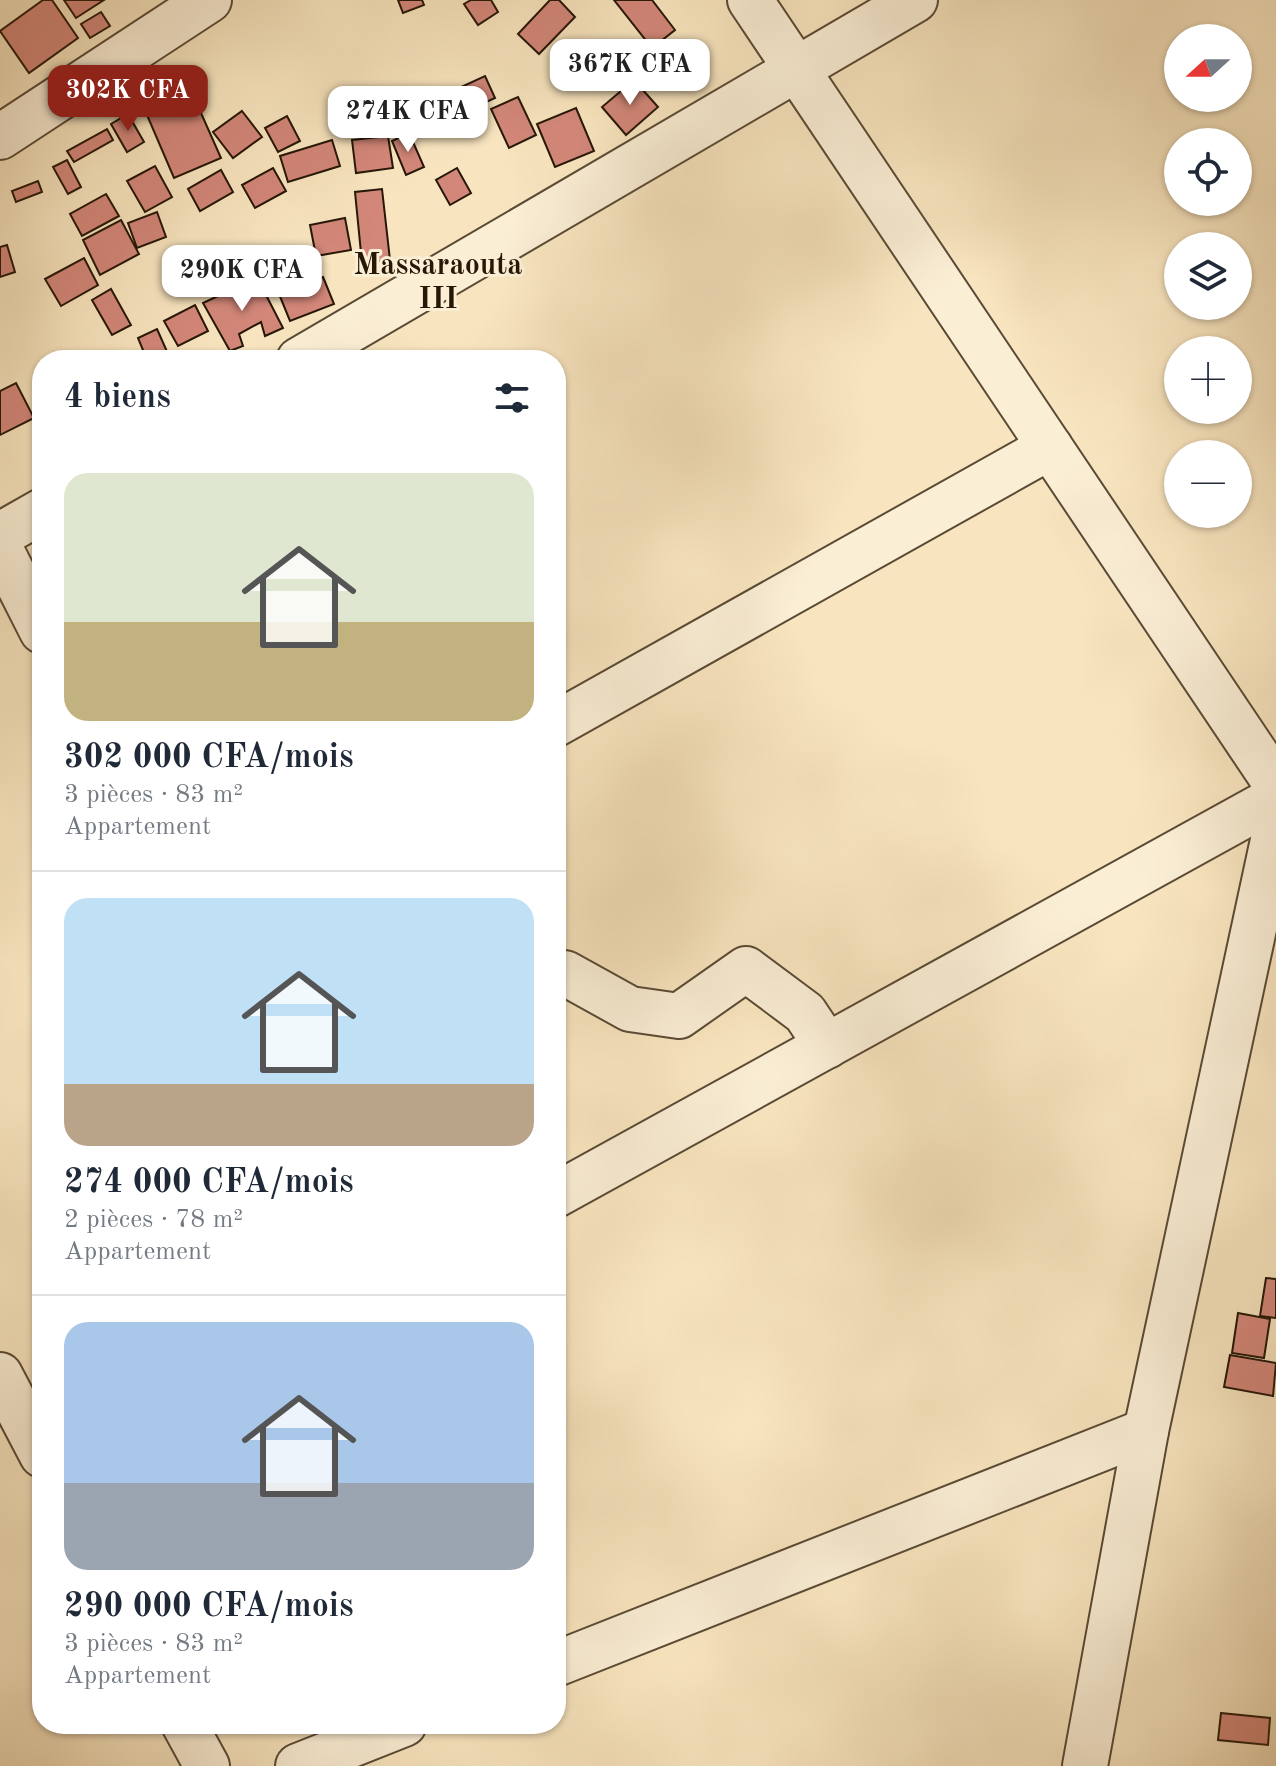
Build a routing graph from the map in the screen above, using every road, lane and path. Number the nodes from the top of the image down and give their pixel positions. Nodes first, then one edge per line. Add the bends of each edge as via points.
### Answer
1 (209, 0) edge
2 (750, 0) edge
3 (915, 0) edge
4 (796, 69) junction
5 (0, 137) edge
6 (316, 350) edge
7 (1050, 447) junction
8 (32, 517) edge
9 (0, 535) edge
10 (0, 548) edge
11 (32, 611) edge
12 (566, 718) edge
13 (1276, 784) edge
14 (1276, 798) edge
15 (1276, 826) edge
16 (566, 974) edge
17 (827, 1046) junction
18 (566, 1190) edge
19 (0, 1375) edge
20 (1146, 1431) junction
21 (32, 1436) edge
22 (566, 1655) edge
23 (189, 1734) edge
24 (379, 1734) edge
25 (207, 1766) edge
26 (298, 1766) edge
27 (1085, 1766) edge

1 - 5 street
2 - 4 street
3 - 4 street
4 - 6 street
4 - 7 street
7 - 12 street
7 - 13 street
8 - 9 street
10 - 11 street
14 - 17 street
15 - 20 street
16 - 17 street via 630,1009 679,1016 746,969 805,1013
17 - 18 street
19 - 21 street
20 - 22 street
20 - 27 street
23 - 25 street
24 - 26 street

